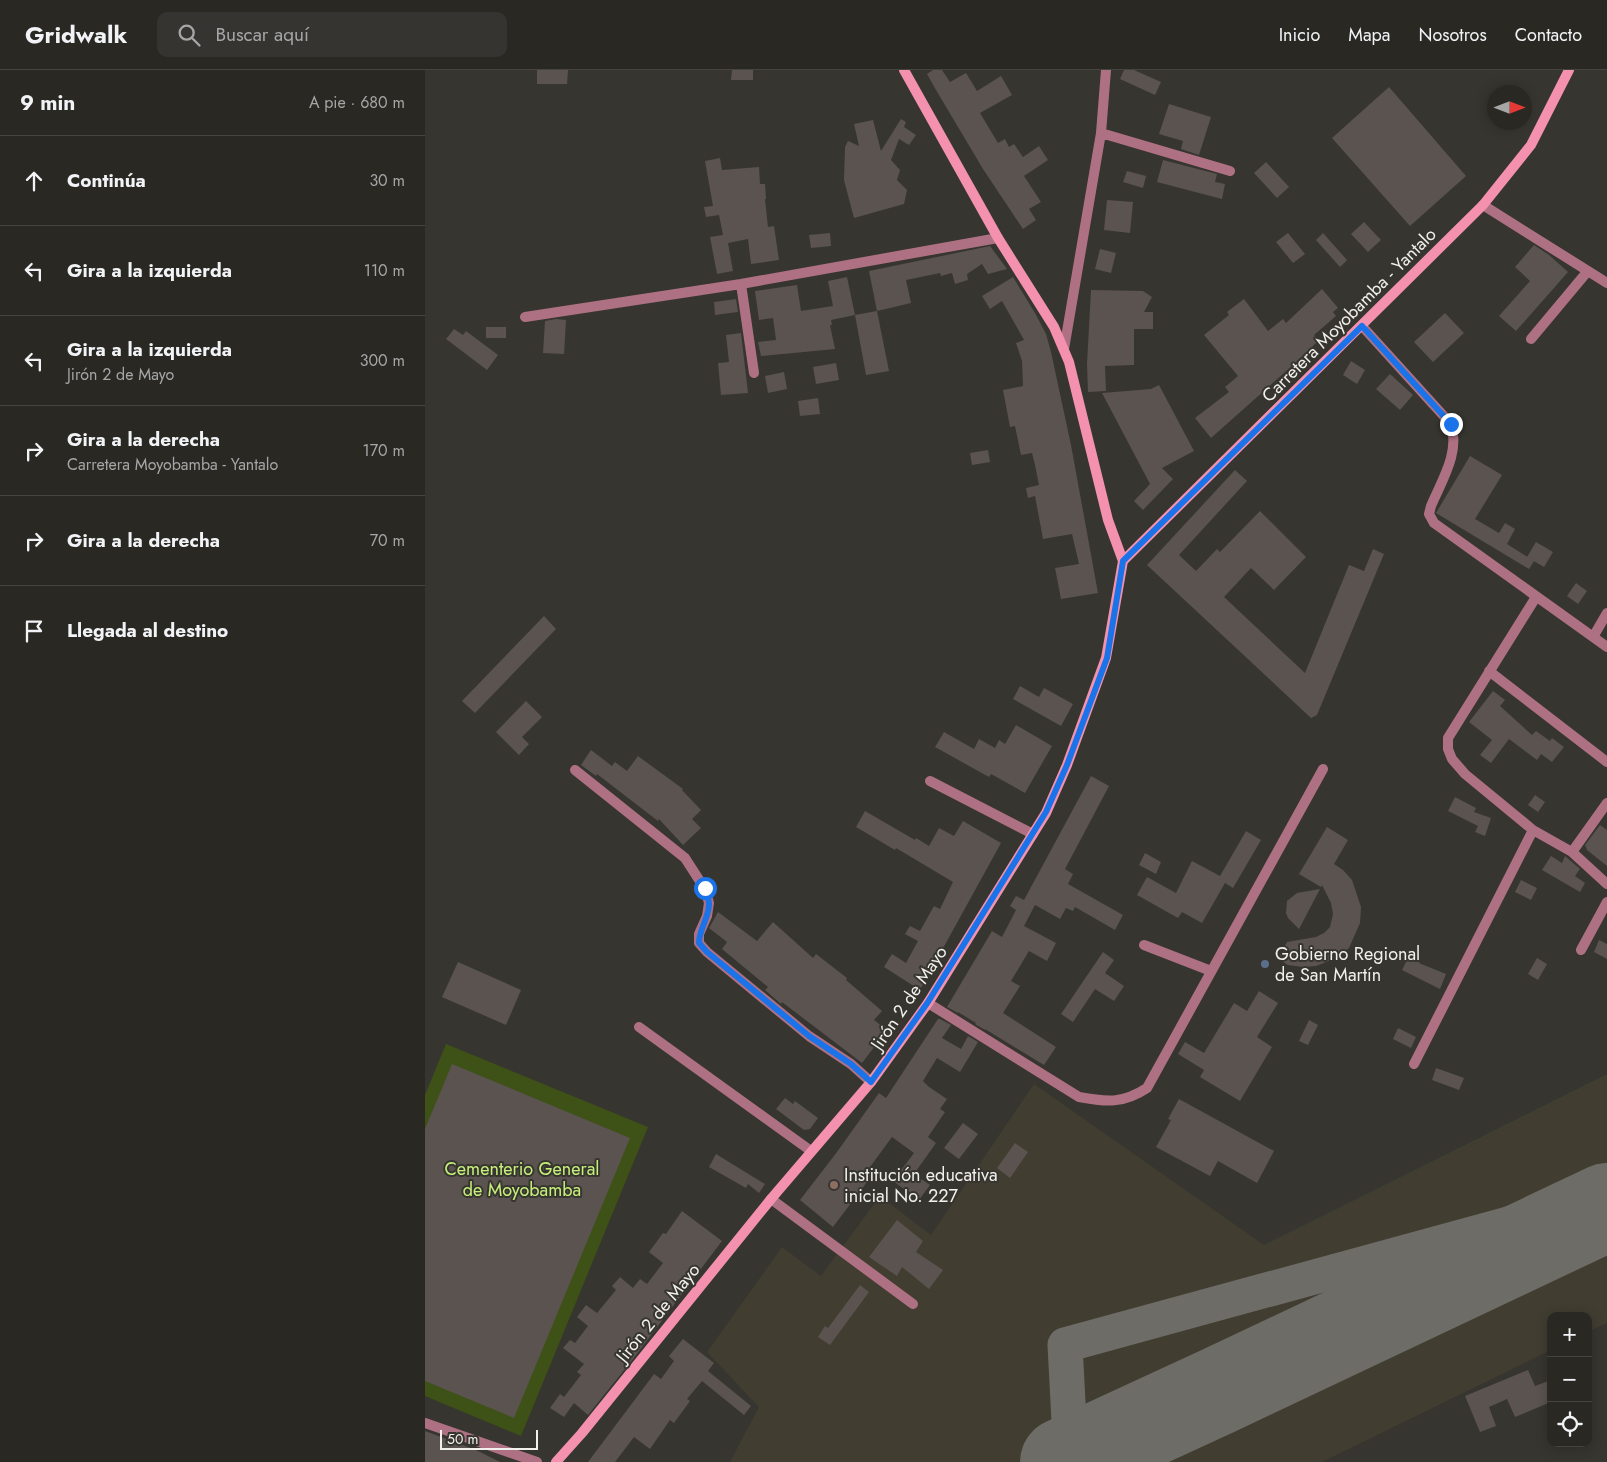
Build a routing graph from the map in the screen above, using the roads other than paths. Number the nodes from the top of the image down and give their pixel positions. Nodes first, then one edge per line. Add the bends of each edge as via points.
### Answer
1 (904, 70) edge
2 (1107, 70) edge
3 (1569, 70) edge
4 (1101, 133) junction
5 (1230, 170) dead end
6 (1483, 204) junction
7 (998, 238) junction
8 (1587, 272) junction
9 (1607, 283) edge
10 (741, 284) junction
11 (525, 317) dead end
12 (1362, 326) junction
13 (1531, 339) dead end
14 (1064, 349) junction
15 (754, 373) dead end
16 (1123, 561) junction
17 (1536, 598) junction
18 (1607, 613) edge
19 (1593, 637) junction
20 (1607, 647) edge
21 (1489, 671) junction
22 (1607, 762) edge
23 (1323, 769) dead end
24 (575, 770) dead end
25 (930, 781) dead end
26 (1607, 804) edge
27 (1533, 830) junction
28 (1033, 834) junction
29 (1572, 852) junction
30 (1607, 884) edge
31 (1607, 902) edge
32 (1145, 945) dead end
33 (1581, 950) dead end
34 (1211, 971) junction
35 (928, 1002) junction
36 (639, 1026) dead end
37 (1415, 1064) dead end
38 (871, 1082) junction
39 (811, 1151) junction
40 (771, 1199) junction
41 (913, 1304) dead end
42 (425, 1423) edge
43 (537, 1462) edge
44 (556, 1462) edge

1 - 7 main road
2 - 4 street
3 - 6 main road, Carretera Moyobamba - Yantalo via 1531,146
4 - 5 street
4 - 14 street
6 - 8 street
6 - 12 main road, Carretera Moyobamba - Yantalo
7 - 10 street
7 - 14 main road via 1054,327
8 - 9 street
8 - 13 street
10 - 11 street
10 - 15 street
12 - 16 main road, Carretera Moyobamba - Yantalo
12 - 17 street via 1451,424 1455,435 1453,454 1431,506 1429,514 1434,523
14 - 16 main road via 1108,520
16 - 28 main road, Jirón 2 de Mayo via 1107,658 1067,765
17 - 19 street
17 - 21 street
18 - 19 street
19 - 20 street
21 - 22 street
21 - 27 street via 1448,738 1448,749 1465,774
23 - 34 street
24 - 38 street via 685,858 705,888 709,903 699,934 699,943 707,952
25 - 28 street
26 - 29 street
27 - 29 street
27 - 37 street
28 - 35 main road, Jirón 2 de Mayo
29 - 30 street
31 - 33 street
32 - 34 street
34 - 35 street via 1147,1088 1123,1100 1079,1097
35 - 38 main road, Jirón 2 de Mayo
36 - 39 street
38 - 39 main road, Jirón 2 de Mayo
39 - 40 main road, Jirón 2 de Mayo
40 - 41 street
40 - 44 main road, Jirón 2 de Mayo
42 - 43 street

